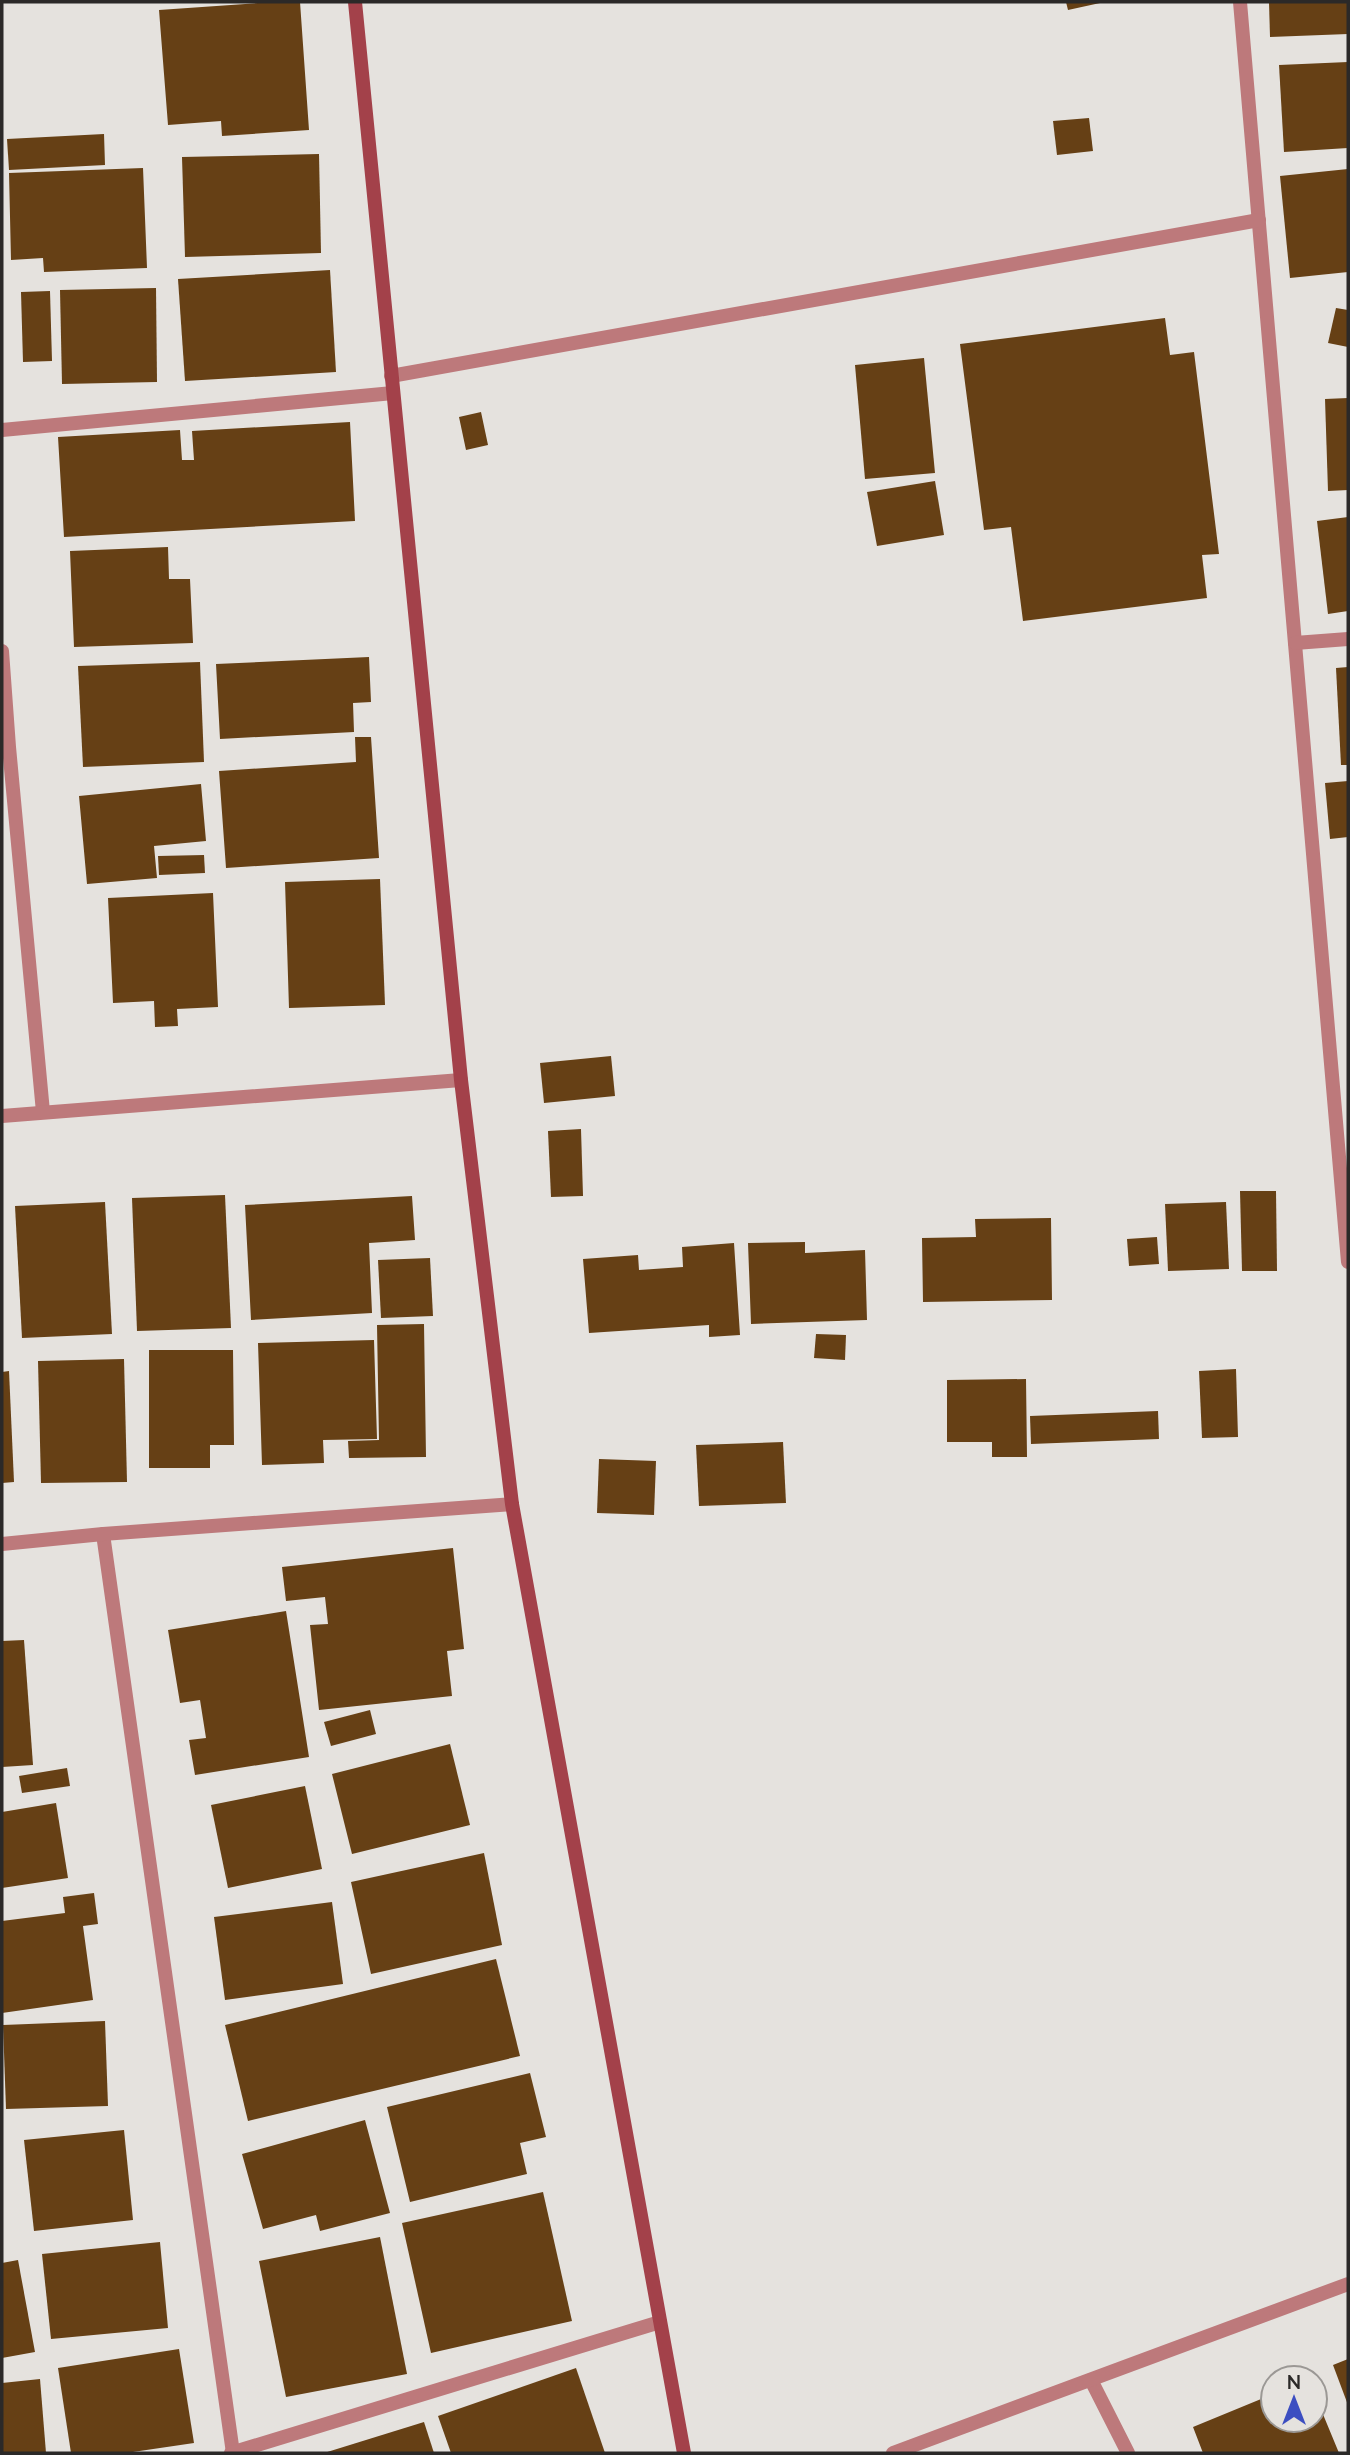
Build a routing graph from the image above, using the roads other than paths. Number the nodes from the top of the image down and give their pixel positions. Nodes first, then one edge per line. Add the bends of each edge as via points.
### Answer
1 (355, 2) edge
2 (1240, 2) edge
3 (1259, 220) junction
4 (391, 376) junction
5 (393, 393) junction
6 (2, 430) edge
7 (1348, 639) edge
8 (1295, 643) junction
9 (2, 651) edge
10 (5, 747) edge
11 (461, 1080) junction
12 (43, 1112) junction
13 (2, 1116) edge
14 (1348, 1262) edge
15 (512, 1504) junction
16 (103, 1534) junction
17 (2, 1544) edge
18 (1348, 2284) edge
19 (660, 2322) junction
20 (1091, 2380) junction
21 (233, 2453) edge
22 (684, 2453) edge
23 (893, 2453) edge
24 (1128, 2453) edge

1 - 4 street
2 - 3 street
3 - 4 street
3 - 8 street
4 - 5 street
5 - 6 street
5 - 11 street
7 - 8 street
8 - 14 street
9 - 10 street
10 - 12 street
11 - 12 street
11 - 15 street
12 - 13 street
15 - 16 street
15 - 19 street
16 - 17 street
16 - 21 street
18 - 20 street
19 - 21 street
19 - 22 street
20 - 23 street
20 - 24 street

